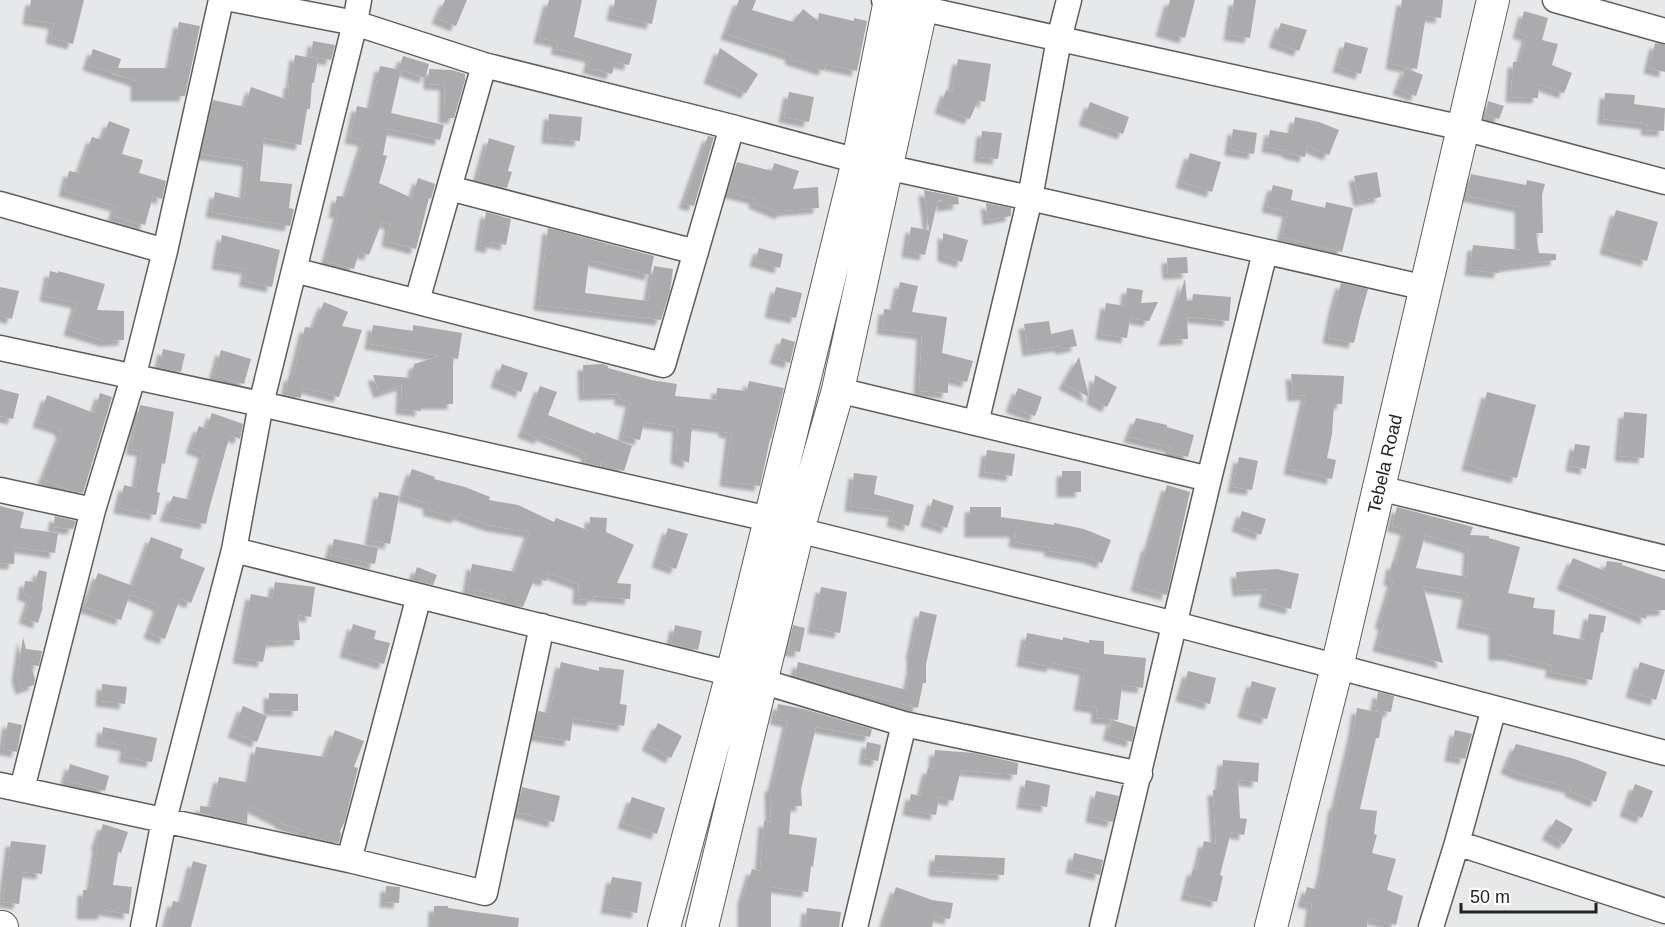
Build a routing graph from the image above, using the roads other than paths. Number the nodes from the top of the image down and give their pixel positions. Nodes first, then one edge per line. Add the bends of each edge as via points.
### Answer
1 (221, 0) edge
2 (236, 0) edge
3 (888, 0) edge
4 (1069, 0) edge
5 (1493, 0) edge
6 (1555, 0) edge
7 (922, 4) edge
8 (1631, 10) edge
9 (357, 12) edge
10 (1665, 31) edge
11 (1059, 39) junction
12 (484, 65) junction
13 (732, 127) junction
14 (1463, 128) junction
15 (872, 164) junction
16 (1665, 182) edge
17 (449, 188) junction
18 (1030, 198) junction
19 (0, 204) edge
20 (165, 250) junction
21 (696, 252) junction
22 (1265, 252) junction
23 (294, 270) junction
24 (1426, 288) junction
25 (417, 301) junction
26 (0, 348) edge
27 (133, 378) junction
28 (838, 390) junction
29 (261, 405) junction
30 (976, 423) junction
31 (1209, 479) junction
32 (1379, 488) junction
33 (0, 490) edge
34 (93, 510) junction
35 (769, 519) junction
36 (798, 530) junction
37 (234, 550) junction
38 (1665, 558) edge
39 (419, 596) junction
40 (1175, 624) junction
41 (542, 627) junction
42 (1337, 667) junction
43 (747, 678) junction
44 (1494, 708) junction
45 (904, 724) junction
46 (1665, 753) edge
47 (1140, 774) junction
48 (11, 787) edge
49 (164, 820) junction
50 (1457, 843) junction
51 (349, 860) junction
52 (1654, 915) edge
53 (142, 927) edge
54 (664, 927) edge
55 (702, 927) edge
56 (855, 927) edge
57 (1102, 927) edge
58 (1271, 927) edge
59 (1431, 927) edge

1 - 20 street
2 - 9 street
3 - 7 street
3 - 15 main road
4 - 11 street
5 - 14 main road, Tebela Road
6 - 8 street
7 - 11 street
7 - 15 main road
8 - 10 street
9 - 12 street
9 - 23 street
11 - 14 street
11 - 18 street
12 - 13 street
12 - 17 street
13 - 15 street
13 - 21 street
14 - 16 street
14 - 24 main road, Tebela Road
15 - 18 street
15 - 28 main road
15 - 35 main road
17 - 21 street
17 - 25 street
18 - 22 street
18 - 30 street
19 - 20 street
20 - 27 street
21 - 25 street via 663,365
22 - 24 street
22 - 31 street
23 - 25 street
23 - 29 street
24 - 32 main road, Tebela Road
26 - 27 street
27 - 29 street
27 - 34 street
28 - 30 street
28 - 36 main road
29 - 35 street
29 - 37 street
30 - 31 street
31 - 40 street
32 - 38 street
32 - 42 main road, Tebela Road
33 - 34 street
34 - 48 street
35 - 36 street
35 - 43 main road
36 - 40 street
36 - 43 main road
37 - 39 street
37 - 49 street
39 - 41 street
39 - 51 street
40 - 42 street
40 - 47 street
41 - 43 street
41 - 51 street via 485,893
42 - 44 street
42 - 58 main road, Tebela Road
43 - 45 street
43 - 54 main road
43 - 55 main road
44 - 46 street
44 - 50 street
45 - 47 street
45 - 56 street
47 - 57 street
48 - 49 street
49 - 51 street
49 - 53 street
50 - 52 street
50 - 59 street

